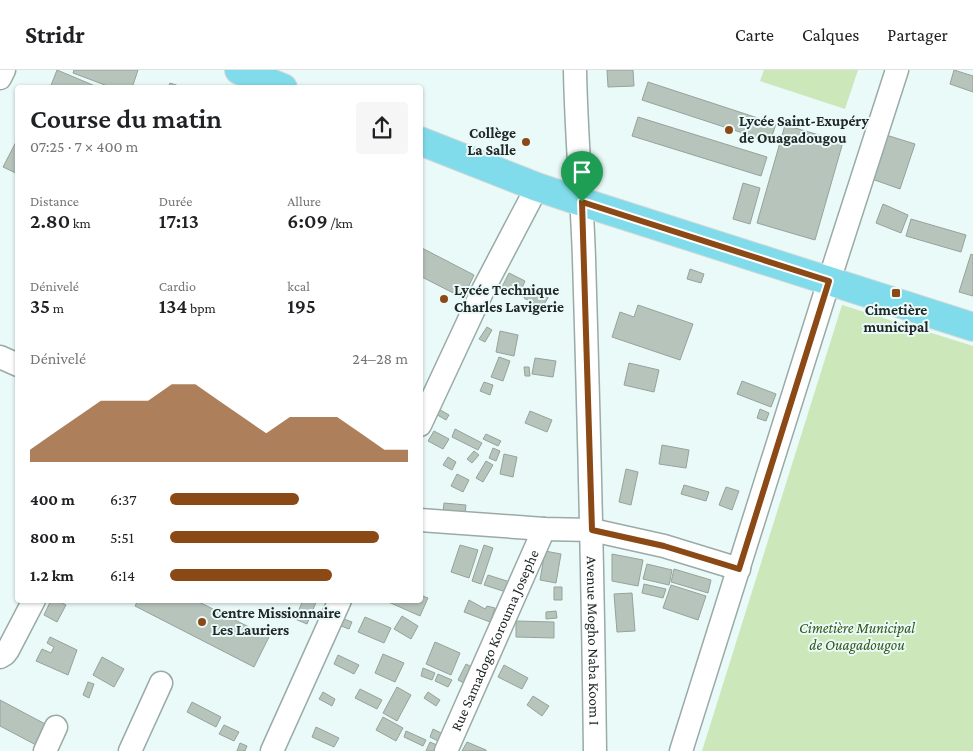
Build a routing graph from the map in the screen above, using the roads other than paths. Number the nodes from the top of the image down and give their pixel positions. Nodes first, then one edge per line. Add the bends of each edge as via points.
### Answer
1 (4, 70) edge
2 (239, 70) edge
3 (575, 70) edge
4 (897, 70) edge
5 (0, 78) edge
6 (276, 85) edge
7 (423, 142) edge
8 (536, 187) junction
9 (582, 202) junction
10 (829, 281) junction
11 (973, 327) edge
12 (0, 357) edge
13 (15, 364) edge
14 (423, 419) edge
15 (423, 520) edge
16 (544, 529) junction
17 (592, 530) junction
18 (739, 569) junction
19 (32, 603) edge
20 (339, 603) edge
21 (0, 657) edge
22 (161, 683) dead end
23 (56, 727) dead end
24 (44, 751) edge
25 (130, 751) edge
26 (272, 751) edge
27 (446, 751) edge
28 (595, 751) edge
29 (681, 751) edge

1 - 5 street
2 - 6 main road
3 - 9 street, Avenue Mogho Naba Koom I
4 - 10 street
7 - 8 main road
8 - 9 main road
8 - 14 street
9 - 10 main road
9 - 17 street, Avenue Mogho Naba Koom I
10 - 11 main road
10 - 18 street
12 - 13 street
15 - 16 street
16 - 17 street
16 - 27 street, Rue Samadogo Korouma Josephe
17 - 18 street via 664,546
17 - 28 street, Avenue Mogho Naba Koom I
18 - 29 street
19 - 21 street via 8,650
20 - 26 street
22 - 25 street
23 - 24 street

